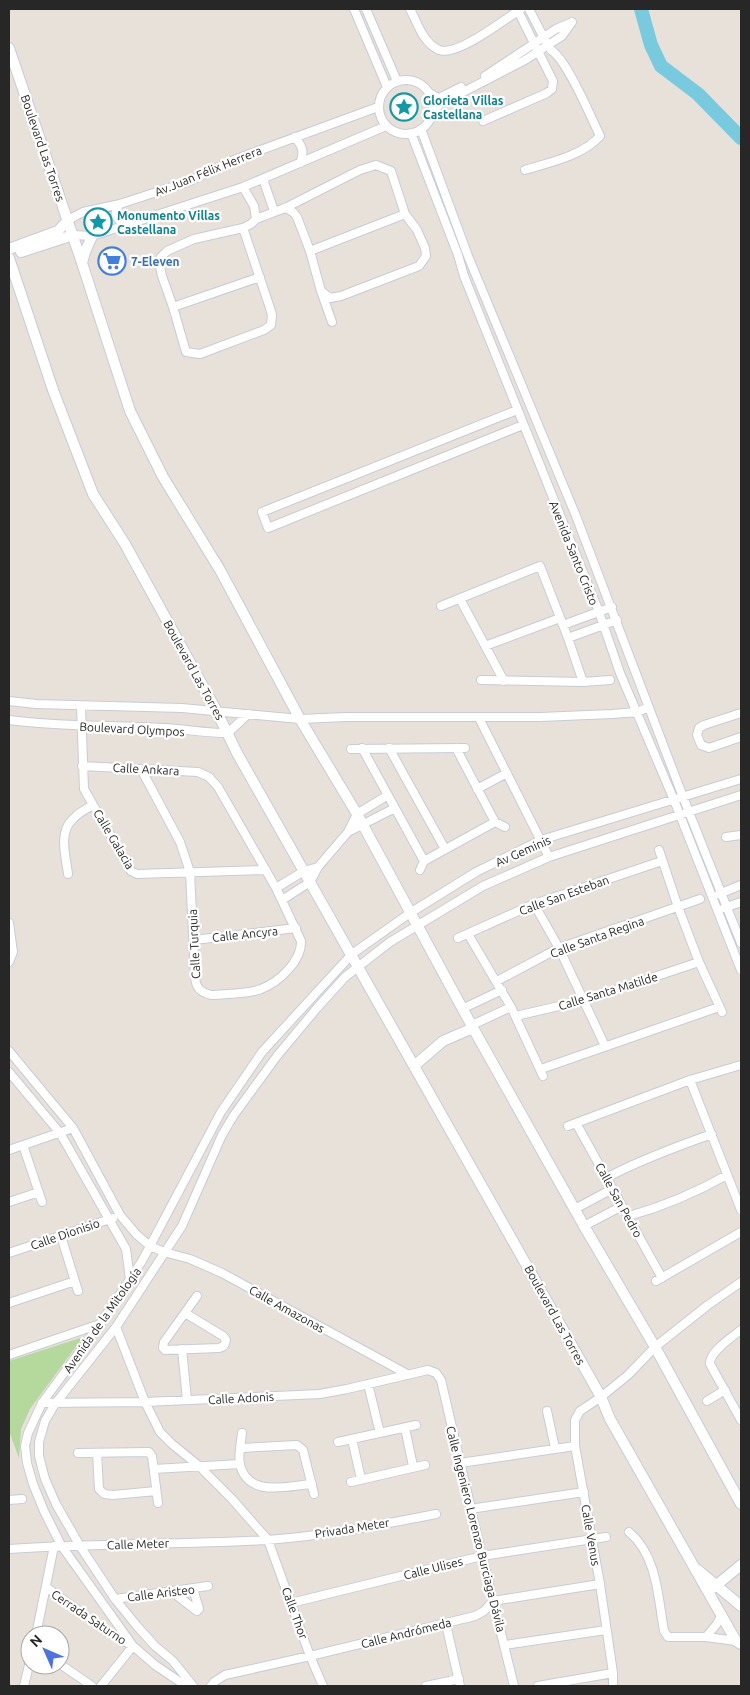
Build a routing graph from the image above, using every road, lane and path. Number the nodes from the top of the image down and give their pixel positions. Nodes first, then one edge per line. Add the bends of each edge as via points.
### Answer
1 (354, 9) edge
2 (366, 9) edge
3 (520, 9) edge
4 (529, 9) edge
5 (533, 9) edge
6 (413, 10) edge
7 (540, 28) junction
8 (548, 45) junction
9 (9, 48) edge
10 (538, 50) junction
11 (567, 74) junction
12 (555, 80) junction
13 (397, 81) junction
14 (387, 88) junction
15 (429, 93) junction
16 (378, 107) junction
17 (432, 114) junction
18 (482, 121) dead end
19 (386, 126) junction
20 (421, 130) junction
21 (411, 134) junction
22 (295, 137) junction
23 (300, 163) junction
24 (525, 170) dead end
25 (263, 179) junction
26 (243, 187) junction
27 (120, 204) junction
28 (285, 208) junction
29 (274, 211) junction
30 (405, 214) junction
31 (256, 219) junction
32 (68, 220) junction
33 (126, 225) junction
34 (242, 228) junction
35 (73, 235) junction
36 (92, 236) junction
37 (9, 250) edge
38 (310, 251) junction
39 (9, 257) edge
40 (82, 263) junction
41 (260, 277) junction
42 (321, 292) junction
43 (173, 307) junction
44 (332, 322) dead end
45 (517, 410) junction
46 (523, 425) junction
47 (460, 599) junction
48 (441, 606) dead end
49 (612, 607) junction
50 (598, 612) junction
51 (617, 620) junction
52 (562, 621) junction
53 (604, 625) junction
54 (568, 638) junction
55 (486, 646) junction
56 (481, 680) dead end
57 (610, 680) dead end
58 (504, 681) junction
59 (583, 682) junction
60 (9, 701) edge
61 (80, 706) junction
62 (649, 708) junction
63 (216, 710) junction
64 (637, 712) junction
65 (741, 713) edge
66 (248, 714) junction
67 (479, 718) junction
68 (300, 719) junction
69 (9, 720) edge
70 (81, 726) junction
71 (228, 733) junction
72 (741, 737) edge
73 (351, 748) dead end
74 (362, 748) junction
75 (389, 748) junction
76 (456, 748) junction
77 (465, 748) dead end
78 (82, 766) junction
79 (141, 769) junction
80 (507, 773) junction
81 (209, 777) joint
82 (741, 779) edge
83 (477, 789) junction
84 (388, 795) junction
85 (741, 795) edge
86 (683, 797) junction
87 (674, 800) junction
88 (93, 804) junction
89 (395, 808) junction
90 (689, 812) junction
91 (357, 814) junction
92 (680, 815) junction
93 (495, 822) junction
94 (363, 826) junction
95 (505, 827) dead end
96 (348, 832) junction
97 (726, 837) dead end
98 (740, 839) edge
99 (542, 840) junction
100 (445, 849) junction
101 (659, 850) dead end
102 (549, 857) junction
103 (424, 860) junction
104 (662, 861) junction
105 (318, 868) junction
106 (266, 870) junction
107 (420, 870) dead end
108 (304, 871) junction
109 (190, 872) junction
110 (68, 874) dead end
111 (310, 882) junction
112 (741, 885) edge
113 (276, 888) junction
114 (721, 893) junction
115 (712, 896) junction
116 (700, 899) dead end
117 (282, 900) junction
118 (741, 902) edge
119 (534, 904) junction
120 (727, 907) junction
121 (678, 908) junction
122 (718, 910) junction
123 (410, 913) junction
124 (9, 923) edge
125 (416, 925) junction
126 (296, 928) junction
127 (468, 934) junction
128 (458, 938) dead end
129 (194, 940) junction
130 (741, 942) edge
131 (559, 948) junction
132 (352, 954) junction
133 (9, 962) edge
134 (699, 962) junction
135 (359, 967) junction
136 (741, 970) edge
137 (497, 981) junction
138 (502, 990) junction
139 (584, 1000) junction
140 (511, 1007) junction
141 (462, 1009) junction
142 (516, 1016) junction
143 (472, 1027) junction
144 (605, 1046) junction
145 (9, 1051) edge
146 (741, 1062) edge
147 (414, 1066) junction
148 (9, 1072) edge
149 (690, 1080) junction
150 (73, 1128) junction
151 (60, 1133) junction
152 (712, 1134) junction
153 (23, 1145) junction
154 (9, 1150) edge
155 (728, 1175) junction
156 (606, 1178) junction
157 (612, 1189) junction
158 (39, 1192) junction
159 (9, 1202) edge
160 (42, 1202) dead end
161 (622, 1206) junction
162 (575, 1209) junction
163 (741, 1210) edge
164 (120, 1215) junction
165 (629, 1216) junction
166 (109, 1219) junction
167 (584, 1226) junction
168 (741, 1232) edge
169 (61, 1236) junction
170 (150, 1246) junction
171 (164, 1252) junction
172 (9, 1253) edge
173 (130, 1279) junction
174 (75, 1281) junction
175 (741, 1282) edge
176 (78, 1290) dead end
177 (197, 1296) dead end
178 (9, 1303) edge
179 (185, 1313) junction
180 (100, 1324) junction
181 (116, 1326) junction
182 (741, 1330) edge
183 (656, 1347) junction
184 (182, 1349) junction
185 (9, 1356) edge
186 (436, 1372) joint
187 (407, 1374) junction
188 (368, 1384) junction
189 (724, 1390) junction
190 (601, 1398) junction
191 (187, 1400) junction
192 (707, 1401) dead end
193 (145, 1402) junction
194 (42, 1403) junction
195 (55, 1404) junction
196 (739, 1410) edge
197 (547, 1411) dead end
198 (741, 1420) edge
199 (416, 1425) dead end
200 (404, 1428) junction
201 (242, 1433) dead end
202 (380, 1433) junction
203 (352, 1439) junction
204 (338, 1442) dead end
205 (575, 1446) junction
206 (240, 1448) junction
207 (555, 1448) junction
208 (78, 1453) dead end
209 (97, 1453) junction
210 (460, 1463) junction
211 (240, 1464) junction
212 (425, 1464) dead end
213 (199, 1466) junction
214 (413, 1466) junction
215 (154, 1469) junction
216 (362, 1479) junction
217 (351, 1482) dead end
218 (312, 1484) junction
219 (156, 1491) junction
220 (584, 1492) junction
221 (314, 1494) dead end
222 (22, 1499) dead end
223 (9, 1500) edge
224 (158, 1503) dead end
225 (741, 1504) edge
226 (470, 1509) junction
227 (436, 1514) dead end
228 (629, 1532) dead end
229 (606, 1538) dead end
230 (268, 1540) junction
231 (592, 1540) junction
232 (57, 1546) junction
233 (80, 1546) junction
234 (9, 1549) edge
235 (482, 1556) junction
236 (741, 1566) edge
237 (600, 1584) junction
238 (208, 1586) dead end
239 (46, 1587) junction
240 (712, 1588) junction
241 (193, 1589) junction
242 (171, 1591) junction
243 (115, 1599) junction
244 (493, 1601) junction
245 (291, 1603) junction
246 (741, 1606) edge
247 (722, 1616) junction
248 (446, 1624) junction
249 (38, 1625) edge
250 (606, 1630) junction
251 (706, 1637) junction
252 (739, 1643) edge
253 (505, 1645) junction
254 (133, 1646) junction
255 (310, 1656) junction
256 (70, 1671) edge
257 (613, 1673) junction
258 (459, 1683) edge
259 (92, 1686) edge
260 (102, 1686) edge
261 (186, 1686) edge
262 (193, 1686) edge
263 (211, 1686) edge
264 (323, 1686) edge
265 (426, 1686) edge
266 (514, 1686) edge
267 (538, 1686) edge
268 (612, 1686) edge

1 - 14 street
2 - 13 street
3 - 6 street via 484,34 447,51 439,50 427,40
3 - 10 street via 531,26 531,35
4 - 7 street
5 - 7 street via 540,20
7 - 8 street
8 - 10 street
8 - 11 street via 552,56
9 - 32 main road, Boulevard Las Torres
10 - 12 street
10 - 15 street via 439,98
10 - 17 street via 440,104
11 - 12 street
11 - 24 street via 600,136 592,146
12 - 18 street via 547,93
13 - 14 street
13 - 15 street via 407,79 416,82
14 - 16 street
15 - 17 street
16 - 19 street
16 - 22 street, Av.Juan Félix Herrera
17 - 20 street
19 - 21 street via 402,134
19 - 23 street, Av.Juan Félix Herrera
20 - 21 street
20 - 49 street, Avenida Santo Cristo via 468,256
21 - 45 street, Avenida Santo Cristo
22 - 23 street via 303,149
22 - 27 street, Av.Juan Félix Herrera via 236,158 190,181
23 - 25 street, Av.Juan Félix Herrera
25 - 26 street, Av.Juan Félix Herrera
25 - 29 street
26 - 31 street via 254,206
26 - 33 street, Av.Juan Félix Herrera
27 - 32 street, Av.Juan Félix Herrera via 83,212
27 - 33 street via 115,215
28 - 29 street
28 - 30 street via 376,165 391,171
28 - 38 street via 294,212
29 - 31 street
30 - 38 street
30 - 42 street via 425,248 426,256 420,266 341,296 330,298
31 - 34 street
32 - 35 main road, Boulevard Las Torres
32 - 37 main road via 58,231
33 - 36 street, Av.Juan Félix Herrera
34 - 41 street
34 - 43 street via 194,239 161,257 162,276
35 - 36 street, Av.Juan Félix Herrera
35 - 39 main road, Boulevard Las Torres
35 - 40 main road, Boulevard Las Torres
36 - 40 main road
38 - 42 street
39 - 63 main road, Boulevard Las Torres via 53,390 93,494 125,544
40 - 68 main road, Boulevard Las Torres via 130,411 163,477 220,570
41 - 43 street
41 - 43 street via 272,315 271,325 200,354 186,352
42 - 44 street
45 - 46 street, Avenida Santo Cristo
45 - 46 street via 262,512 268,528
46 - 50 street, Avenida Santo Cristo
47 - 48 street
47 - 52 street via 540,566
47 - 55 street
49 - 50 street
49 - 51 street, Avenida Santo Cristo
50 - 52 street
50 - 53 street, Avenida Santo Cristo
51 - 53 street
51 - 62 street, Avenida Santo Cristo
52 - 54 street
52 - 55 street
53 - 54 street
53 - 64 street, Avenida Santo Cristo
54 - 59 street
55 - 58 street
56 - 58 street
57 - 59 street
58 - 59 street
60 - 61 street, Boulevard Olympos
61 - 63 street, Boulevard Olympos
61 - 70 street, Calle Galacia
62 - 64 street, Boulevard Olympos
62 - 86 street, Avenida Santo Cristo
63 - 66 street, Boulevard Olympos
63 - 71 main road, Boulevard Las Torres
64 - 67 street, Boulevard Olympos
64 - 87 street, Avenida Santo Cristo
65 - 72 street via 704,725 697,734 701,744 709,748
66 - 68 street, Boulevard Olympos
66 - 71 street
67 - 68 street, Boulevard Olympos
67 - 80 street
68 - 91 main road, Boulevard Las Torres
69 - 70 street, Boulevard Olympos
70 - 71 street, Boulevard Olympos
70 - 78 street, Calle Galacia
71 - 108 main road, Boulevard Las Torres
73 - 74 street
74 - 75 street
74 - 84 street
75 - 76 street
75 - 100 street
76 - 77 street
76 - 83 street
78 - 79 street, Calle Ankara
78 - 88 street, Calle Galacia via 84,789
79 - 81 street, Calle Ankara via 198,772
79 - 109 street, Calle Turquia via 180,842
80 - 83 street
80 - 99 street
81 - 106 street, Calle Turquia
82 - 86 street, Av Geminis
83 - 93 street
84 - 89 street
84 - 91 street
85 - 90 street, Av Geminis
86 - 87 street, Av Geminis
86 - 90 street, Avenida Santo Cristo
87 - 92 street, Avenida Santo Cristo
87 - 99 street, Av Geminis
88 - 109 street, Calle Galacia via 131,871 137,874
88 - 110 street via 66,826 64,842
89 - 94 street
89 - 103 street
90 - 92 street, Av Geminis
90 - 114 street, Avenida Santo Cristo
91 - 94 main road, Boulevard Las Torres
91 - 96 street
92 - 102 street, Av Geminis
92 - 115 street, Avenida Santo Cristo
93 - 95 street
93 - 100 street
94 - 96 street
94 - 123 main road, Boulevard Las Torres
96 - 105 street
97 - 98 street
99 - 102 street
99 - 123 street, Av Geminis via 476,872
100 - 103 street
101 - 104 street
102 - 125 street, Av Geminis via 483,886
103 - 107 street
104 - 119 street, Calle San Esteban
104 - 121 street
105 - 108 street
105 - 111 street
106 - 109 street, Calle Galacia
106 - 113 street, Calle Turquia
108 - 111 main road, Boulevard Las Torres
108 - 113 street
109 - 129 street, Calle Turquia
111 - 117 street
111 - 132 main road, Boulevard Las Torres
112 - 114 street
113 - 117 street, Calle Turquia
114 - 115 street
114 - 120 street, Avenida Santo Cristo
115 - 122 street, Avenida Santo Cristo
116 - 121 street, Calle Santa Regina
117 - 126 street, Calle Turquia
118 - 120 street
119 - 127 street, Calle San Esteban
119 - 131 street
120 - 122 street
120 - 130 street, Avenida Santo Cristo
121 - 131 street, Calle Santa Regina
121 - 134 street
122 - 136 street, Avenida Santo Cristo
123 - 125 main road, Boulevard Las Torres
123 - 132 street, Av Geminis
124 - 133 street via 13,952
125 - 135 street, Av Geminis
125 - 141 main road, Boulevard Las Torres
126 - 129 street, Calle Ancyra
126 - 129 street, Calle Turquia via 302,950 275,981 260,990 211,995 198,989
127 - 128 street, Calle San Esteban
127 - 137 street
131 - 137 street, Calle Santa Regina
131 - 139 street
132 - 135 main road, Boulevard Las Torres
132 - 170 street, Avenida de la Mitología via 262,1052 221,1112
134 - 139 street, Calle Santa Matilde
134 - 144 street via 721,1010
135 - 147 main road, Boulevard Las Torres
135 - 171 street, Avenida de la Mitología via 317,1008 234,1115 182,1226
137 - 138 street
138 - 140 street
138 - 141 street
139 - 142 street, Calle Santa Matilde
139 - 144 street
140 - 142 street
140 - 143 street
141 - 143 main road, Boulevard Las Torres
142 - 144 street via 542,1072
143 - 147 main road via 443,1041
143 - 162 main road, Boulevard Las Torres
145 - 150 street, Calle Amazonas
146 - 149 street, Calle San Pedro
147 - 190 main road, Boulevard Las Torres
148 - 151 street
149 - 152 street
149 - 156 street, Calle San Pedro via 572,1124
150 - 151 street
150 - 164 street, Calle Amazonas
151 - 153 street
151 - 166 street
152 - 155 street
152 - 156 street via 660,1152
153 - 154 street
153 - 158 street
155 - 163 street
155 - 165 street via 682,1198
156 - 157 street, Calle San Pedro
157 - 161 street, Calle San Pedro
157 - 162 street
158 - 159 street
158 - 160 street
161 - 165 street, Calle San Pedro
161 - 167 street
162 - 167 main road, Boulevard Las Torres
164 - 166 street, Calle Dionisio
164 - 170 street, Calle Amazonas
165 - 168 street, Calle San Pedro via 659,1279
166 - 169 street, Calle Dionisio
166 - 173 street via 126,1249
167 - 183 main road, Boulevard Las Torres
169 - 172 street, Calle Dionisio
169 - 174 street
170 - 171 street, Calle Amazonas
170 - 173 street, Avenida de la Mitología
171 - 181 street, Avenida de la Mitología
171 - 187 street, Calle Amazonas via 222,1273
173 - 180 street, Avenida de la Mitología
174 - 176 street
174 - 178 street
175 - 183 street
177 - 179 street
179 - 184 street via 162,1345 165,1350
179 - 184 street via 223,1336 226,1343 220,1348
180 - 185 street
180 - 194 street, Avenida de la Mitología
181 - 193 street, Avenida de la Mitología
181 - 195 street, Avenida de la Mitología
182 - 189 street via 710,1358
183 - 190 street
183 - 225 main road, Boulevard Las Torres
184 - 191 street
186 - 187 street, Calle Adonis via 428,1370
186 - 210 street, Calle Ingeniero Lorenzo Burciaga Dávila via 441,1380
187 - 188 street, Calle Adonis
188 - 191 street, Calle Adonis via 320,1394
188 - 202 street
189 - 192 street
189 - 196 street
190 - 205 street, Calle Venus via 576,1416
190 - 240 main road, Boulevard Las Torres via 693,1565
191 - 193 street, Calle Adonis
193 - 195 street, Calle Adonis
193 - 213 street, Avenida de la Mitología via 160,1432
194 - 195 street, Calle Adonis
194 - 232 street, Avenida de la Mitología via 25,1446 27,1463
195 - 233 street, Avenida de la Mitología via 45,1421 39,1456 56,1504
196 - 198 street
197 - 207 street
199 - 200 street
200 - 202 street
200 - 214 street
201 - 206 street
202 - 203 street
203 - 204 street
203 - 216 street
205 - 207 street
205 - 220 street, Calle Venus
206 - 211 street
206 - 218 street via 300,1446
207 - 210 street
208 - 209 street
209 - 215 street via 149,1452
209 - 219 street via 99,1489 104,1494
210 - 226 street, Calle Ingeniero Lorenzo Burciaga Dávila
211 - 213 street
211 - 218 street via 247,1478 258,1487
212 - 214 street
213 - 215 street
213 - 230 street, Avenida de la Mitología
214 - 216 street
215 - 219 street
216 - 217 street
218 - 221 street
219 - 224 street
220 - 226 street
220 - 231 street, Calle Venus
222 - 223 street
226 - 235 street, Calle Ingeniero Lorenzo Burciaga Dávila
227 - 230 street, Privada Meter
228 - 251 street via 648,1556 666,1634 671,1638
229 - 231 street, Calle Ulises
230 - 233 street, Calle Meter
230 - 245 street, Calle Thor
231 - 235 street, Calle Ulises
231 - 237 street, Calle Venus
232 - 233 street, Calle Meter
232 - 234 street, Calle Meter
232 - 239 street
232 - 254 street, Avenida de la Mitología
233 - 243 street, Avenida de la Mitología
235 - 244 street, Calle Ingeniero Lorenzo Burciaga Dávila
235 - 245 street, Calle Ulises
236 - 240 main road
237 - 244 street, Calle Andrómeda
237 - 250 street, Calle Venus
238 - 241 street, Calle Aristeo
239 - 249 street
239 - 254 street, Cerrada Saturno via 109,1633
240 - 246 main road, Boulevard Las Torres
240 - 247 main road, Boulevard Las Torres
241 - 242 street, Calle Aristeo
241 - 242 street via 197,1611
242 - 243 street, Calle Aristeo
243 - 262 street, Avenida de la Mitología
244 - 248 street, Calle Andrómeda via 475,1616
244 - 253 street, Calle Ingeniero Lorenzo Burciaga Dávila
245 - 255 street, Calle Thor
247 - 251 street
247 - 252 main road, Boulevard Las Torres
248 - 255 street, Calle Andrómeda
248 - 258 street
250 - 253 street
250 - 257 street, Calle Venus
251 - 252 street
253 - 266 street, Calle Ingeniero Lorenzo Burciaga Dávila
254 - 260 street
254 - 261 street, Avenida de la Mitología
255 - 263 street, Calle Andrómeda via 225,1675
255 - 264 street, Calle Thor
256 - 259 street
257 - 267 street
257 - 268 street, Calle Venus
258 - 265 street

